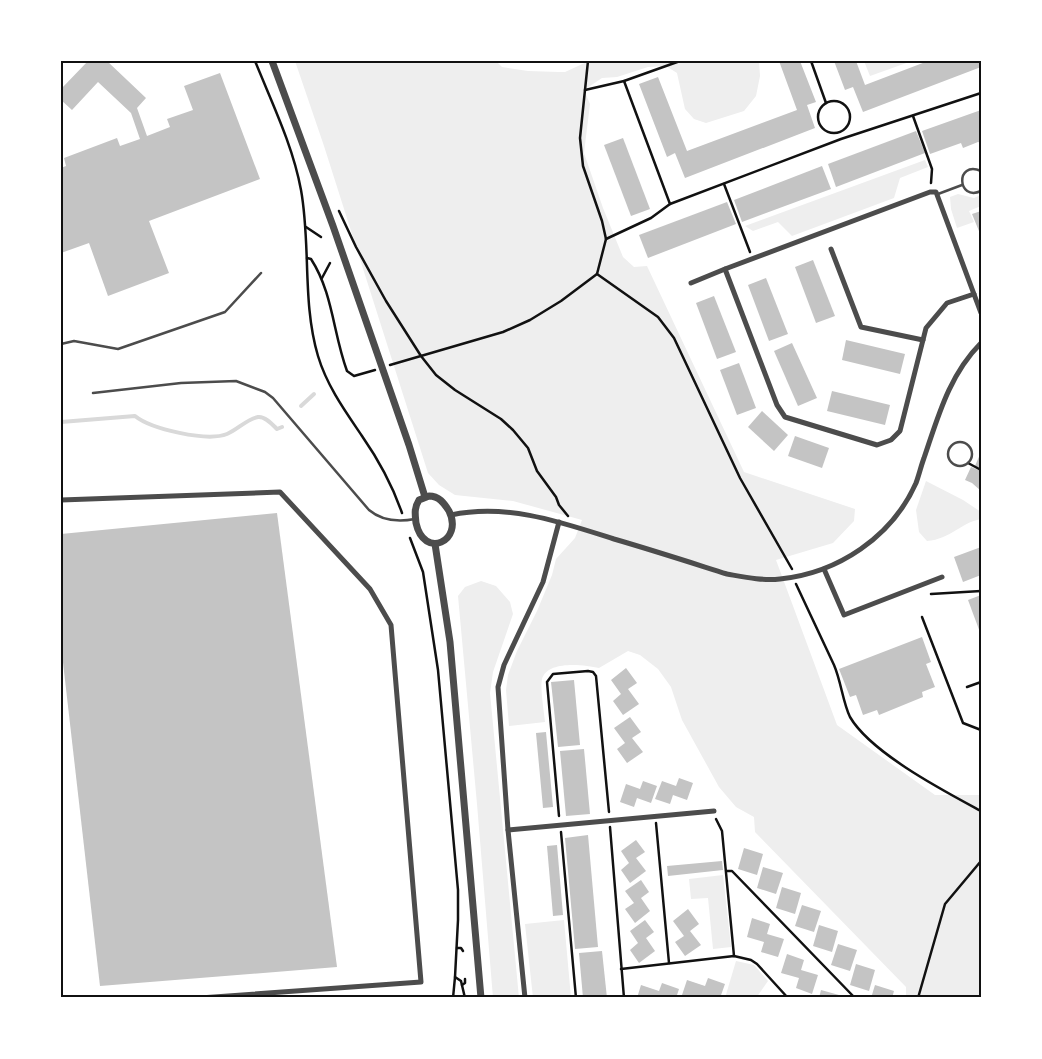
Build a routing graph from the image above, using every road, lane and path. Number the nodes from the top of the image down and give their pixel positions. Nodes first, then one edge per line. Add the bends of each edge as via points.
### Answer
1 (272, 61) edge
2 (588, 61) edge
3 (680, 61) edge
4 (811, 61) edge
5 (624, 81) junction
6 (585, 90) junction
7 (981, 93) edge
8 (826, 103) junction
9 (913, 116) junction
10 (839, 133) junction
11 (841, 139) junction
12 (981, 171) edge
13 (724, 184) junction
14 (962, 185) junction
15 (981, 191) edge
16 (930, 192) junction
17 (937, 194) junction
18 (670, 204) junction
19 (306, 227) dead end
20 (321, 237) dead end
21 (606, 239) junction
22 (352, 246) dead end
23 (831, 250) dead end
24 (307, 258) dead end
25 (753, 259) junction
26 (330, 263) dead end
27 (725, 270) junction
28 (261, 273) dead end
29 (597, 274) junction
30 (322, 278) junction
31 (691, 283) dead end
32 (974, 294) junction
33 (981, 313) edge
34 (923, 340) junction
35 (981, 343) edge
36 (61, 344) edge
37 (420, 356) junction
38 (403, 362) dead end
39 (360, 374) dead end
40 (93, 392) dead end
41 (968, 463) junction
42 (981, 470) edge
43 (425, 497) junction
44 (61, 500) edge
45 (451, 515) junction
46 (416, 519) junction
47 (559, 522) junction
48 (572, 526) junction
49 (435, 544) junction
50 (824, 569) junction
51 (794, 576) junction
52 (942, 576) dead end
53 (981, 591) edge
54 (931, 594) dead end
55 (922, 617) dead end
56 (981, 682) edge
57 (967, 687) dead end
58 (981, 730) edge
59 (714, 811) joint
60 (981, 811) edge
61 (655, 816) junction
62 (508, 830) junction
63 (981, 862) edge
64 (726, 871) junction
65 (457, 948) dead end
66 (463, 951) dead end
67 (734, 956) junction
68 (669, 963) junction
69 (622, 969) dead end
70 (455, 977) dead end
71 (466, 979) dead end
72 (462, 985) dead end
73 (200, 998) edge
74 (453, 998) edge
75 (481, 998) edge
76 (526, 998) edge
77 (788, 998) edge
78 (855, 998) edge
79 (918, 998) edge

1 - 43 street via 336,234
2 - 6 path
3 - 5 path
4 - 8 path
5 - 6 path
5 - 18 path
6 - 21 path via 580,138 583,166
7 - 9 path
8 - 10 path via 819,110 819,125 826,132
8 - 10 path via 843,103 850,112 850,123
9 - 11 path
9 - 16 path via 932,169
10 - 11 path
11 - 13 path
12 - 14 lane via 975,168 967,171
13 - 18 path
13 - 25 path
14 - 15 lane via 968,192
14 - 17 lane
16 - 17 street
16 - 25 street
17 - 32 street
18 - 21 path via 651,218
19 - 20 path
21 - 29 path
22 - 37 path via 356,247
23 - 34 street via 861,327
24 - 30 path via 312,259
25 - 27 street
26 - 30 path
27 - 31 street
27 - 34 street via 776,405 785,417 877,445 891,440 900,432
28 - 36 lane via 225,312 118,349 74,341
29 - 37 path via 561,301 503,332
29 - 51 path via 654,314 674,338 740,478
30 - 39 path via 347,370 354,376
32 - 33 street
32 - 34 street via 947,303 926,328
35 - 50 street via 952,382 916,482 898,513 870,543
37 - 38 path
37 - 48 path via 436,375 501,419 522,439 558,505 573,521
40 - 46 lane via 181,383 236,382 251,386 274,398 368,510 388,520
41 - 41 lane via 972,457 970,446 960,441 952,444 949,460 960,466
41 - 42 path
43 - 45 street via 440,499
43 - 46 street via 416,506
44 - 73 street via 280,492 370,589 391,624 422,982
45 - 47 street via 488,511 524,513
45 - 49 street via 449,538
46 - 49 street via 424,539
47 - 48 street
47 - 62 street via 543,582 504,665 498,687
48 - 51 street via 727,574 779,580
49 - 75 street via 450,642
50 - 51 street
50 - 52 street via 844,615
51 - 60 path via 839,677 846,707 857,727 889,756 932,785
53 - 54 path
55 - 58 path via 963,722
56 - 57 path
59 - 61 street
59 - 64 path via 722,831
61 - 62 street
61 - 68 path
62 - 76 street
63 - 79 path via 945,904
64 - 67 path
64 - 78 path via 732,871
65 - 66 path
67 - 68 path
67 - 77 path via 757,964
68 - 69 path
70 - 74 path
71 - 72 path

